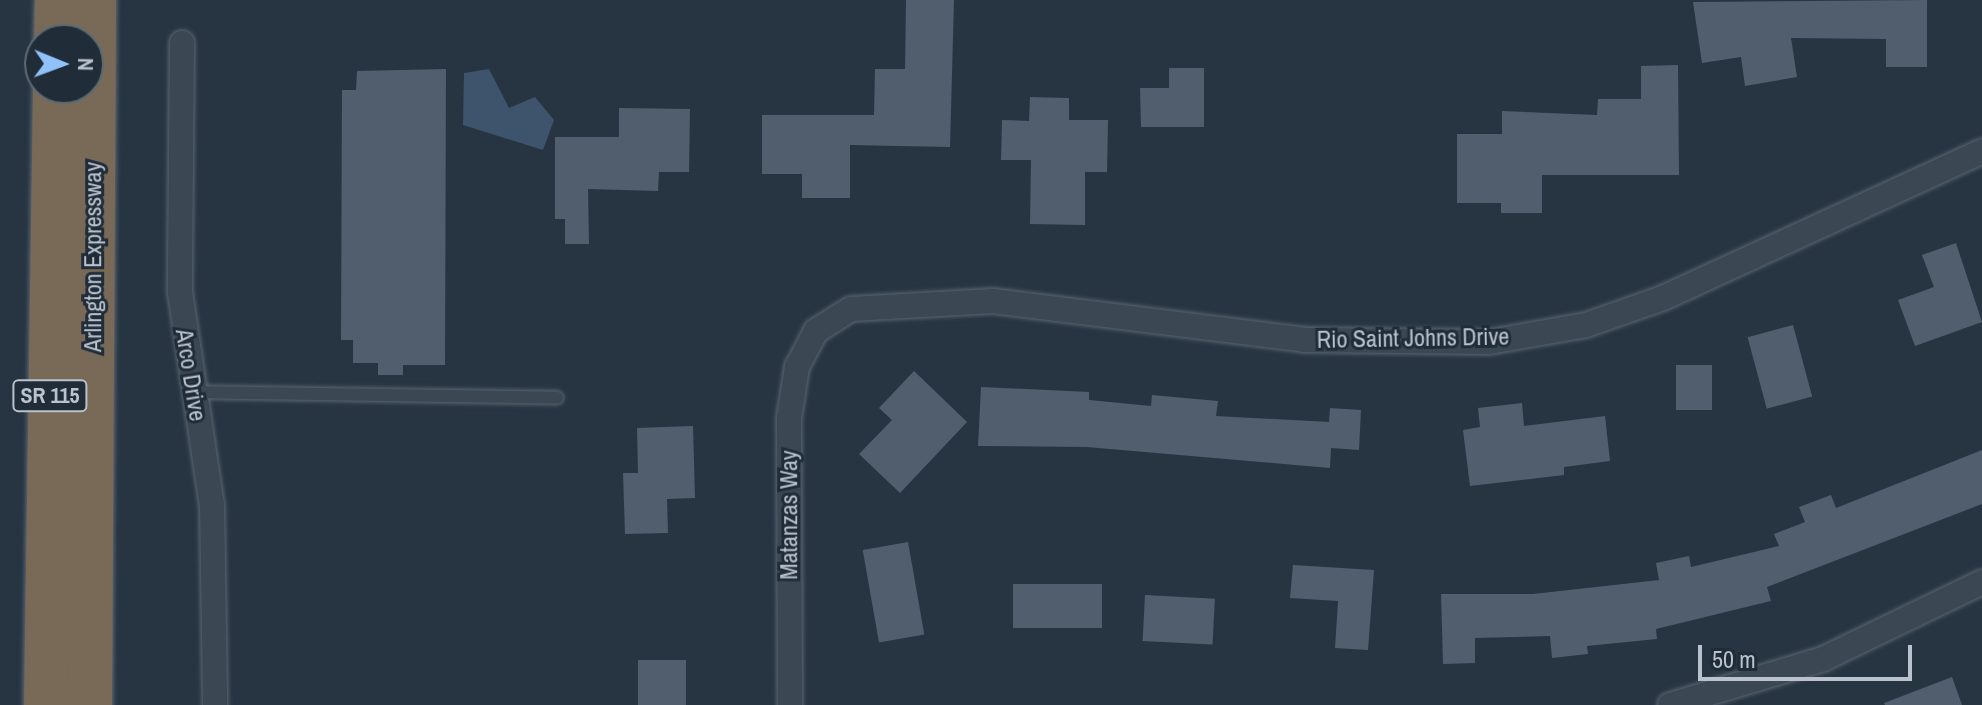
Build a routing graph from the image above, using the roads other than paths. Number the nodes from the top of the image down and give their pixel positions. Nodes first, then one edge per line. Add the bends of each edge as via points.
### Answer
1 (57, 0) edge
2 (94, 0) edge
3 (56, 24) edge
4 (182, 43) dead end
5 (55, 104) edge
6 (1982, 151) edge
7 (816, 331) joint
8 (193, 392) junction
9 (557, 398) dead end
10 (1982, 582) edge
11 (1702, 701) edge
12 (46, 705) edge
13 (90, 705) edge
14 (215, 705) edge
15 (790, 705) edge
16 (1670, 705) edge

1 - 3 highway
2 - 13 highway, Arlington Expressway / SR 115
4 - 8 street, Arco Drive via 180,292
5 - 12 highway, Arlington Expressway / SR 115
6 - 7 street, Rio Saint Johns Drive via 1663,298 1586,325 1489,342 1304,340 993,301 851,309
7 - 15 street, Matanzas Way via 797,367 789,418
8 - 9 lane
8 - 14 street, Arco Drive via 217,561
10 - 11 street via 1823,659
11 - 16 street

